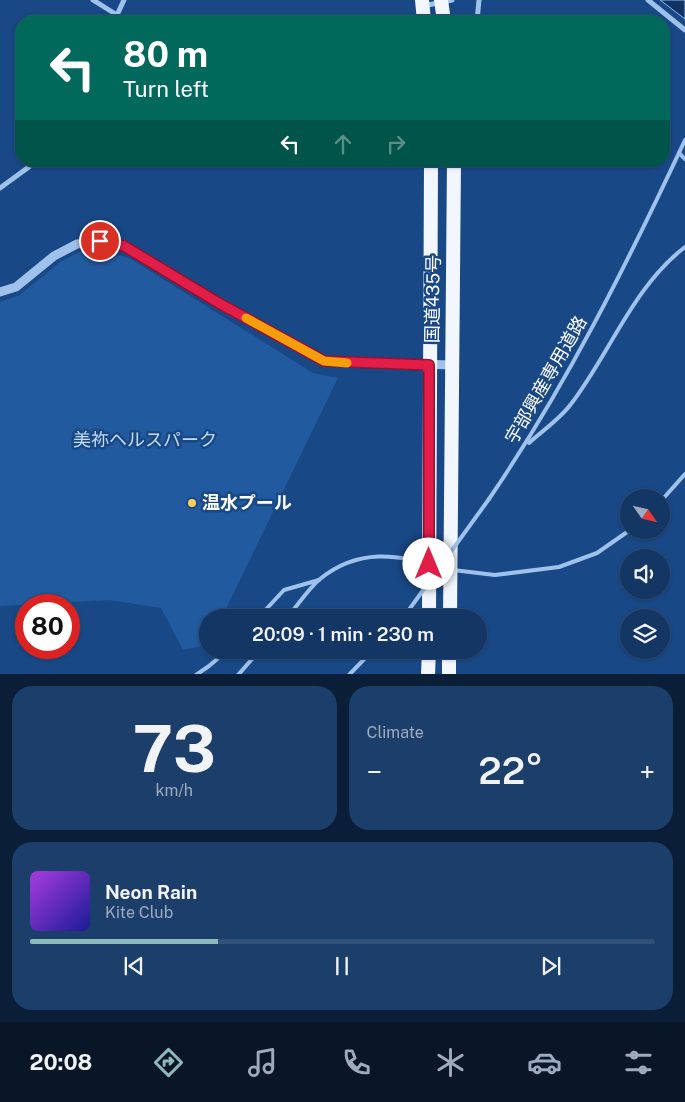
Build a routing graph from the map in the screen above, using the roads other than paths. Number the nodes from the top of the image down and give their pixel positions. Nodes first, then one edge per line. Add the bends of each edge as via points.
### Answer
1 (93, 0) edge
2 (124, 0) edge
3 (480, 0) edge
4 (648, 0) edge
5 (445, 1) edge
6 (422, 3) edge
7 (444, 15) edge
8 (478, 15) edge
9 (666, 15) edge
10 (670, 18) edge
11 (685, 30) edge
12 (685, 140) edge
13 (679, 153) junction
14 (685, 159) edge
15 (29, 167) edge
16 (431, 167) edge
17 (454, 167) edge
18 (0, 188) edge
19 (685, 247) edge
20 (0, 292) edge
21 (429, 365) junction
22 (451, 365) junction
23 (524, 447) junction
24 (685, 474) edge
25 (670, 491) edge
26 (620, 537) edge
27 (429, 564) junction
28 (450, 570) junction
29 (319, 580) junction
30 (266, 609) edge
31 (295, 609) edge
32 (409, 609) edge
33 (429, 609) edge
34 (450, 609) edge
35 (217, 659) edge
36 (252, 659) edge
37 (364, 659) edge
38 (429, 659) edge
39 (449, 659) edge
40 (196, 674) edge
41 (238, 674) edge
42 (349, 674) edge
43 (428, 674) edge
44 (449, 674) edge

1 - 2 street via 118,15
3 - 8 street
4 - 9 street
5 - 6 street
5 - 7 highway
10 - 11 street
12 - 13 lane, 宇部興産専用道路
13 - 14 lane
13 - 23 lane, 宇部興産専用道路 via 590,333
15 - 18 street
16 - 21 highway, 国道435号
17 - 22 highway, 国道435号
19 - 23 lane via 650,280 570,405
20 - 21 street via 16,287 54,256 77,244 100,241 124,246 324,361
21 - 22 street
21 - 27 highway, 国道435号
22 - 28 highway, 国道435号
23 - 32 lane, 宇部興産専用道路, bridge
24 - 25 lane
26 - 28 lane via 597,553 559,567 495,575
27 - 28 lane
27 - 29 lane via 407,556 374,556 342,564
27 - 33 highway, 国道435号
28 - 34 highway, 国道435号
29 - 30 lane via 284,590
29 - 31 lane
35 - 40 lane
36 - 41 lane
37 - 42 lane
38 - 43 highway
39 - 44 highway

